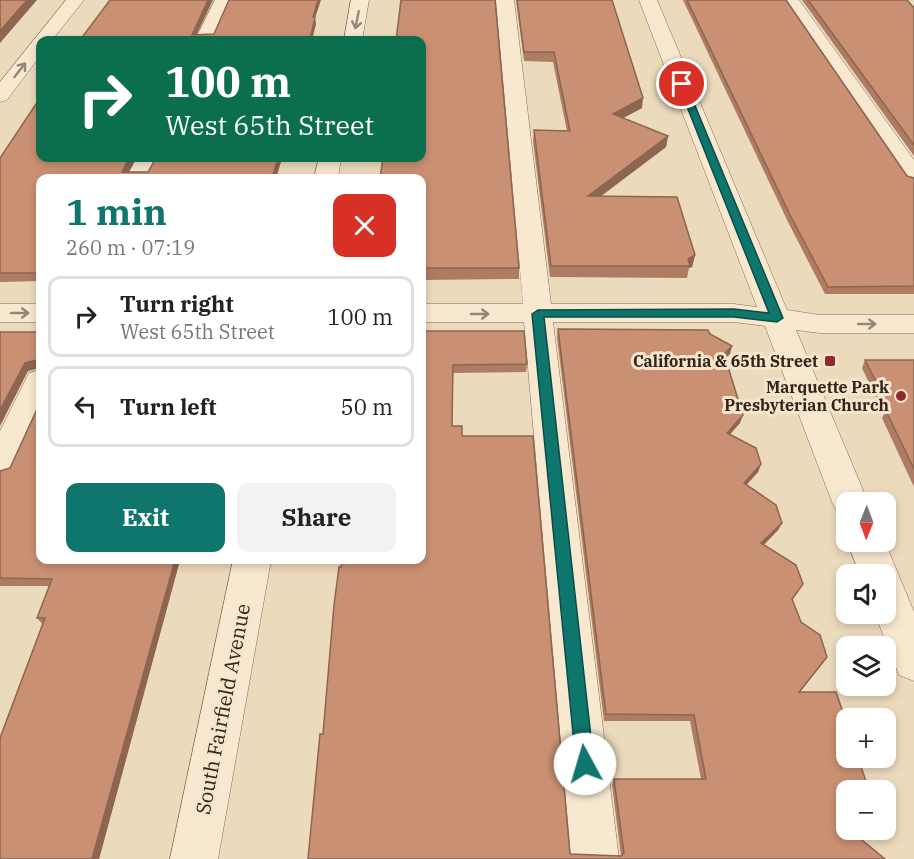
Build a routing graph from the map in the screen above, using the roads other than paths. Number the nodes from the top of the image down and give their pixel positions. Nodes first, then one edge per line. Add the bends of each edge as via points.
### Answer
1 (75, 0) edge
2 (224, 0) edge
3 (360, 0) edge
4 (504, 0) edge
5 (648, 0) edge
6 (790, 0) edge
7 (47, 36) edge
8 (206, 36) edge
9 (354, 36) edge
10 (36, 49) edge
11 (0, 96) edge
12 (914, 177) edge
13 (0, 313) edge
14 (36, 313) edge
15 (426, 314) edge
16 (538, 314) junction
17 (777, 318) junction
18 (914, 324) edge
19 (36, 390) edge
20 (0, 466) edge
21 (846, 492) edge
22 (251, 564) edge
23 (896, 617) edge
24 (914, 662) edge
25 (194, 859) edge
26 (595, 859) edge

1 - 7 street
2 - 8 street
3 -> 9 street
4 - 16 street
5 - 17 street
6 - 12 street
11 -> 10 street
13 -> 14 street
15 -> 16 street
16 - 17 street via 734,313
16 - 26 street
17 -> 18 street via 820,324
17 - 21 street
19 - 20 street
22 - 25 street, South Fairfield Avenue
23 - 24 street

